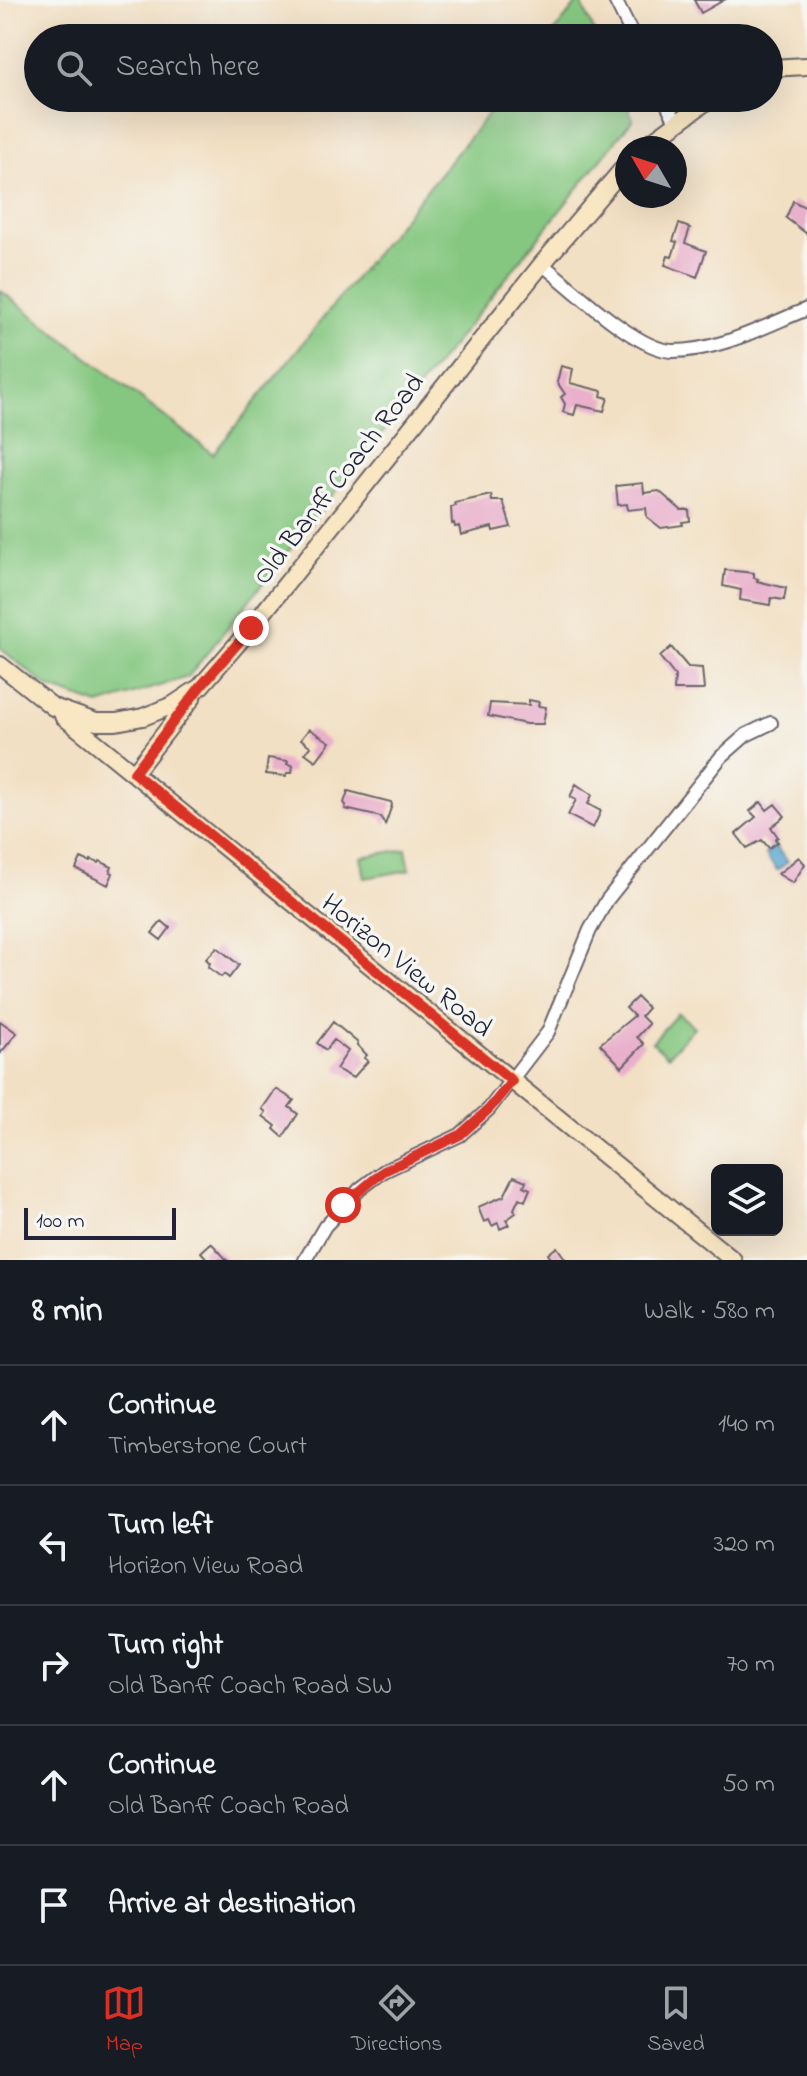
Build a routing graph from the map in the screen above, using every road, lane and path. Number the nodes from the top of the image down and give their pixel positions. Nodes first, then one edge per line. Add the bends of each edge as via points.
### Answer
1 (615, 0) edge
2 (627, 24) edge
3 (807, 66) edge
4 (783, 67) edge
5 (671, 112) edge
6 (691, 112) edge
7 (676, 122) junction
8 (658, 136) edge
9 (615, 178) edge
10 (542, 264) junction
11 (807, 309) edge
12 (0, 665) edge
13 (200, 687) junction
14 (53, 707) junction
15 (771, 723) dead end
16 (134, 773) junction
17 (512, 1081) junction
18 (724, 1258) edge
19 (305, 1260) edge

1 - 2 street
3 - 4 main road
5 - 7 street
6 - 7 main road
7 - 8 main road
9 - 10 main road, Old Banff Coach Road
10 - 11 street via 635,338 671,351 722,343
10 - 13 main road, Old Banff Coach Road
12 - 14 main road, Old Banff Coach Road
13 - 14 main road, Old Banff Coach Road via 173,705 116,722 96,722
13 - 16 main road
14 - 16 main road, Horizon View Road
15 - 17 street via 746,735 721,757 607,900 548,1032
16 - 17 main road, Horizon View Road
17 - 18 main road, Horizon View Road
17 - 19 street via 460,1135 384,1171 360,1189 325,1226

